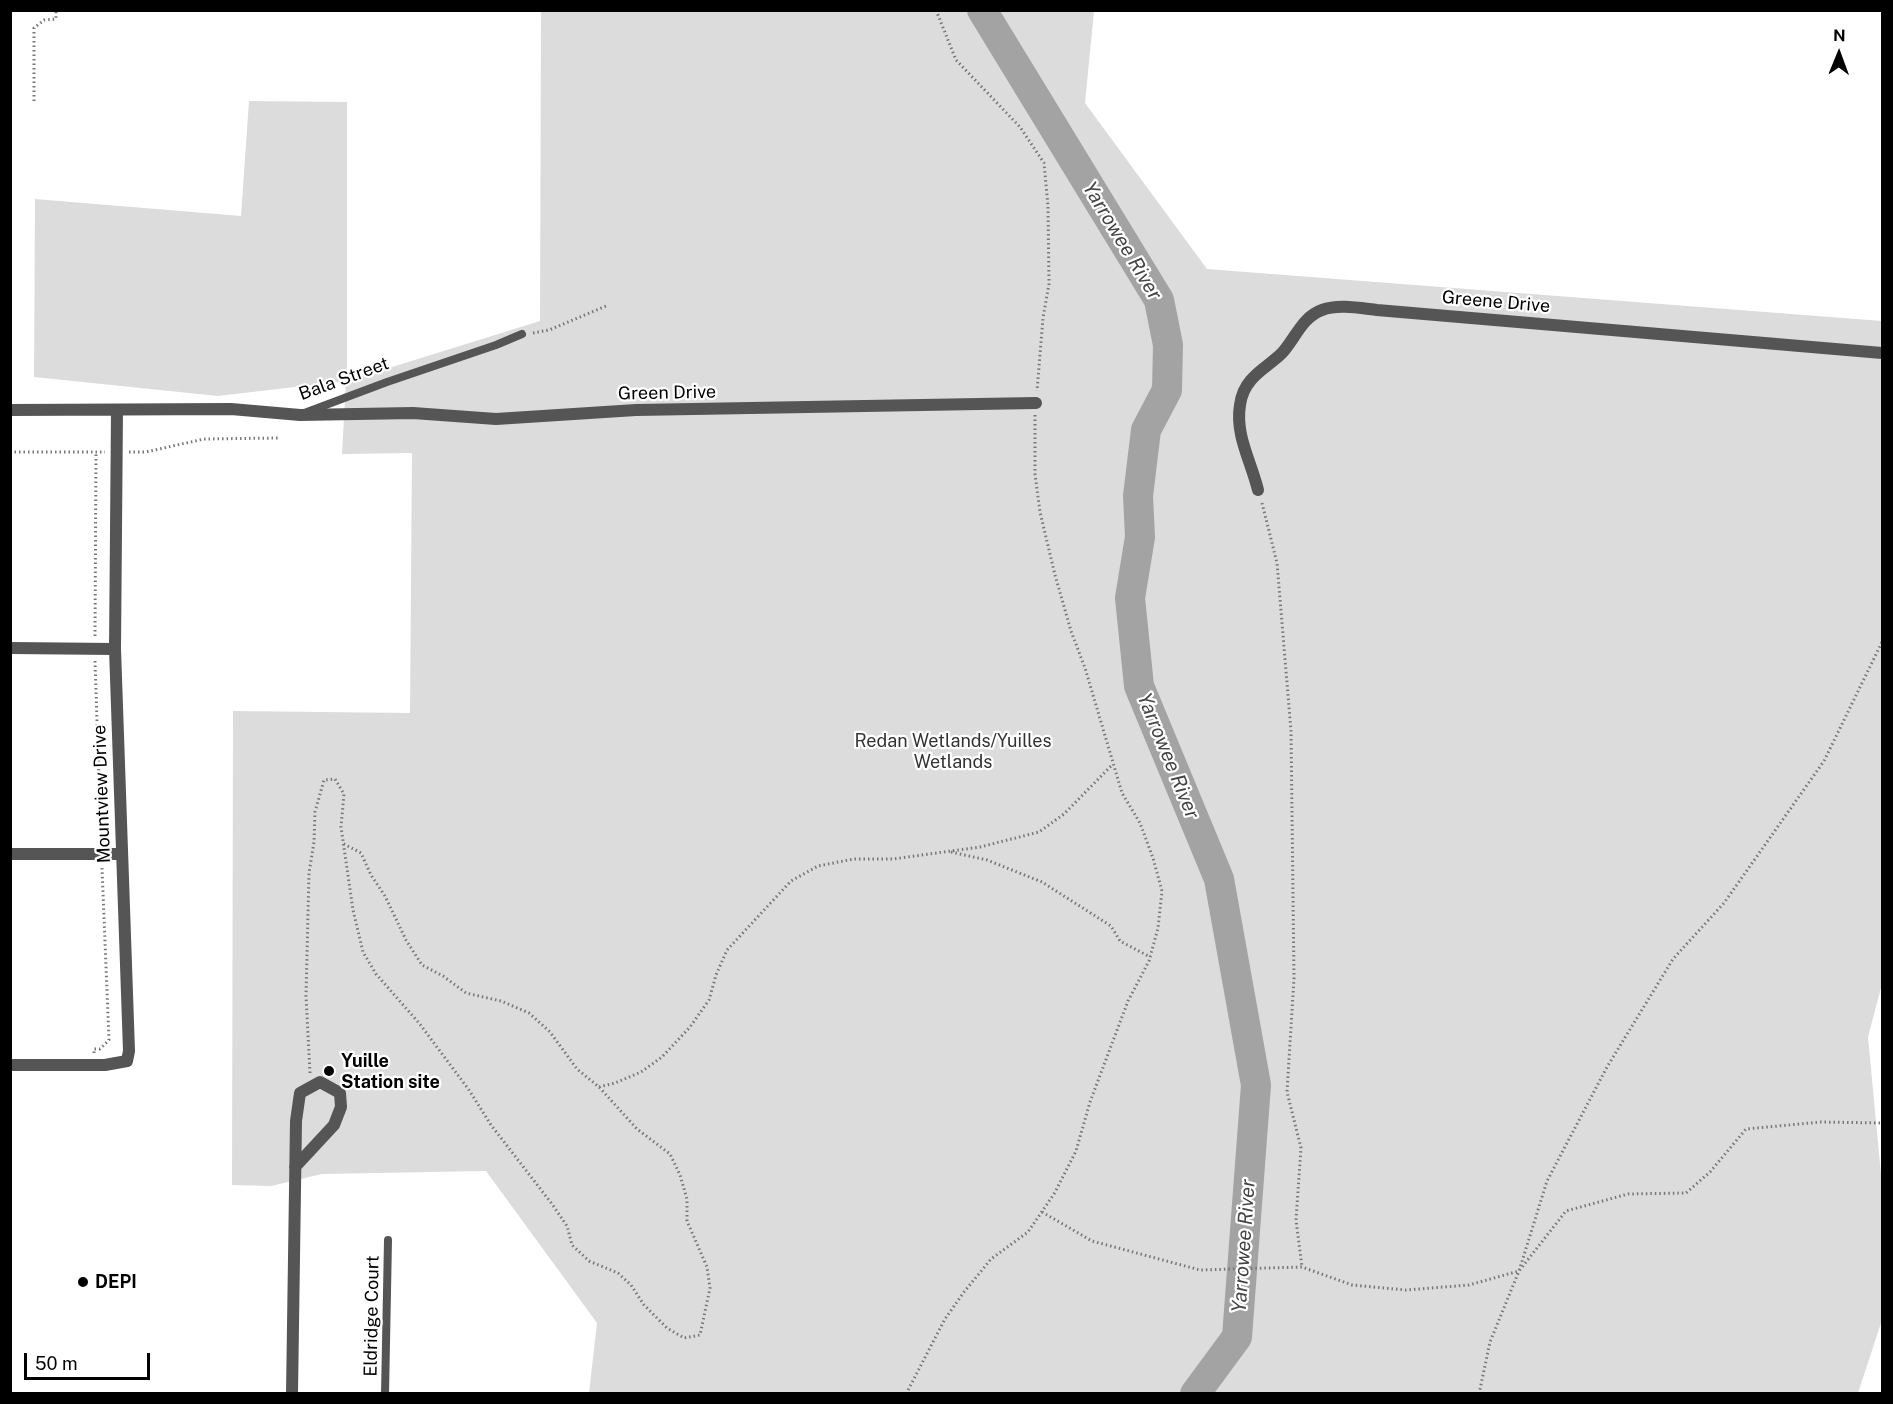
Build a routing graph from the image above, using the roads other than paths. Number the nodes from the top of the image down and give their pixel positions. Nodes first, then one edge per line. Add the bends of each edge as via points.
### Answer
1 (522, 334) road end
2 (1882, 353) edge
3 (1036, 403) road end
4 (10, 410) edge
5 (117, 410) junction
6 (300, 415) junction
7 (1258, 489) road end
8 (10, 648) edge
9 (115, 649) junction
10 (10, 854) edge
11 (122, 854) junction
12 (10, 1065) edge
13 (295, 1167) junction
14 (388, 1240) dead end
15 (292, 1394) edge
16 (385, 1394) edge

1 - 6 lane, Bala Street
2 - 7 street, Greene Drive via 1330,308 1308,318 1289,344 1251,379 1244,392 1240,433
3 - 6 street, Green Drive via 636,410 496,419 413,413
4 - 5 street, Bala Street
5 - 6 street, Bala Street via 231,409
5 - 9 street, Mountview Drive
8 - 9 street
9 - 11 street, Mountview Drive
10 - 11 street
11 - 12 street, Mountview Drive via 127,1061
13 - 13 street via 300,1093 320,1082 340,1093 341,1107 334,1125
13 - 15 street
14 - 16 lane, Eldridge Court

